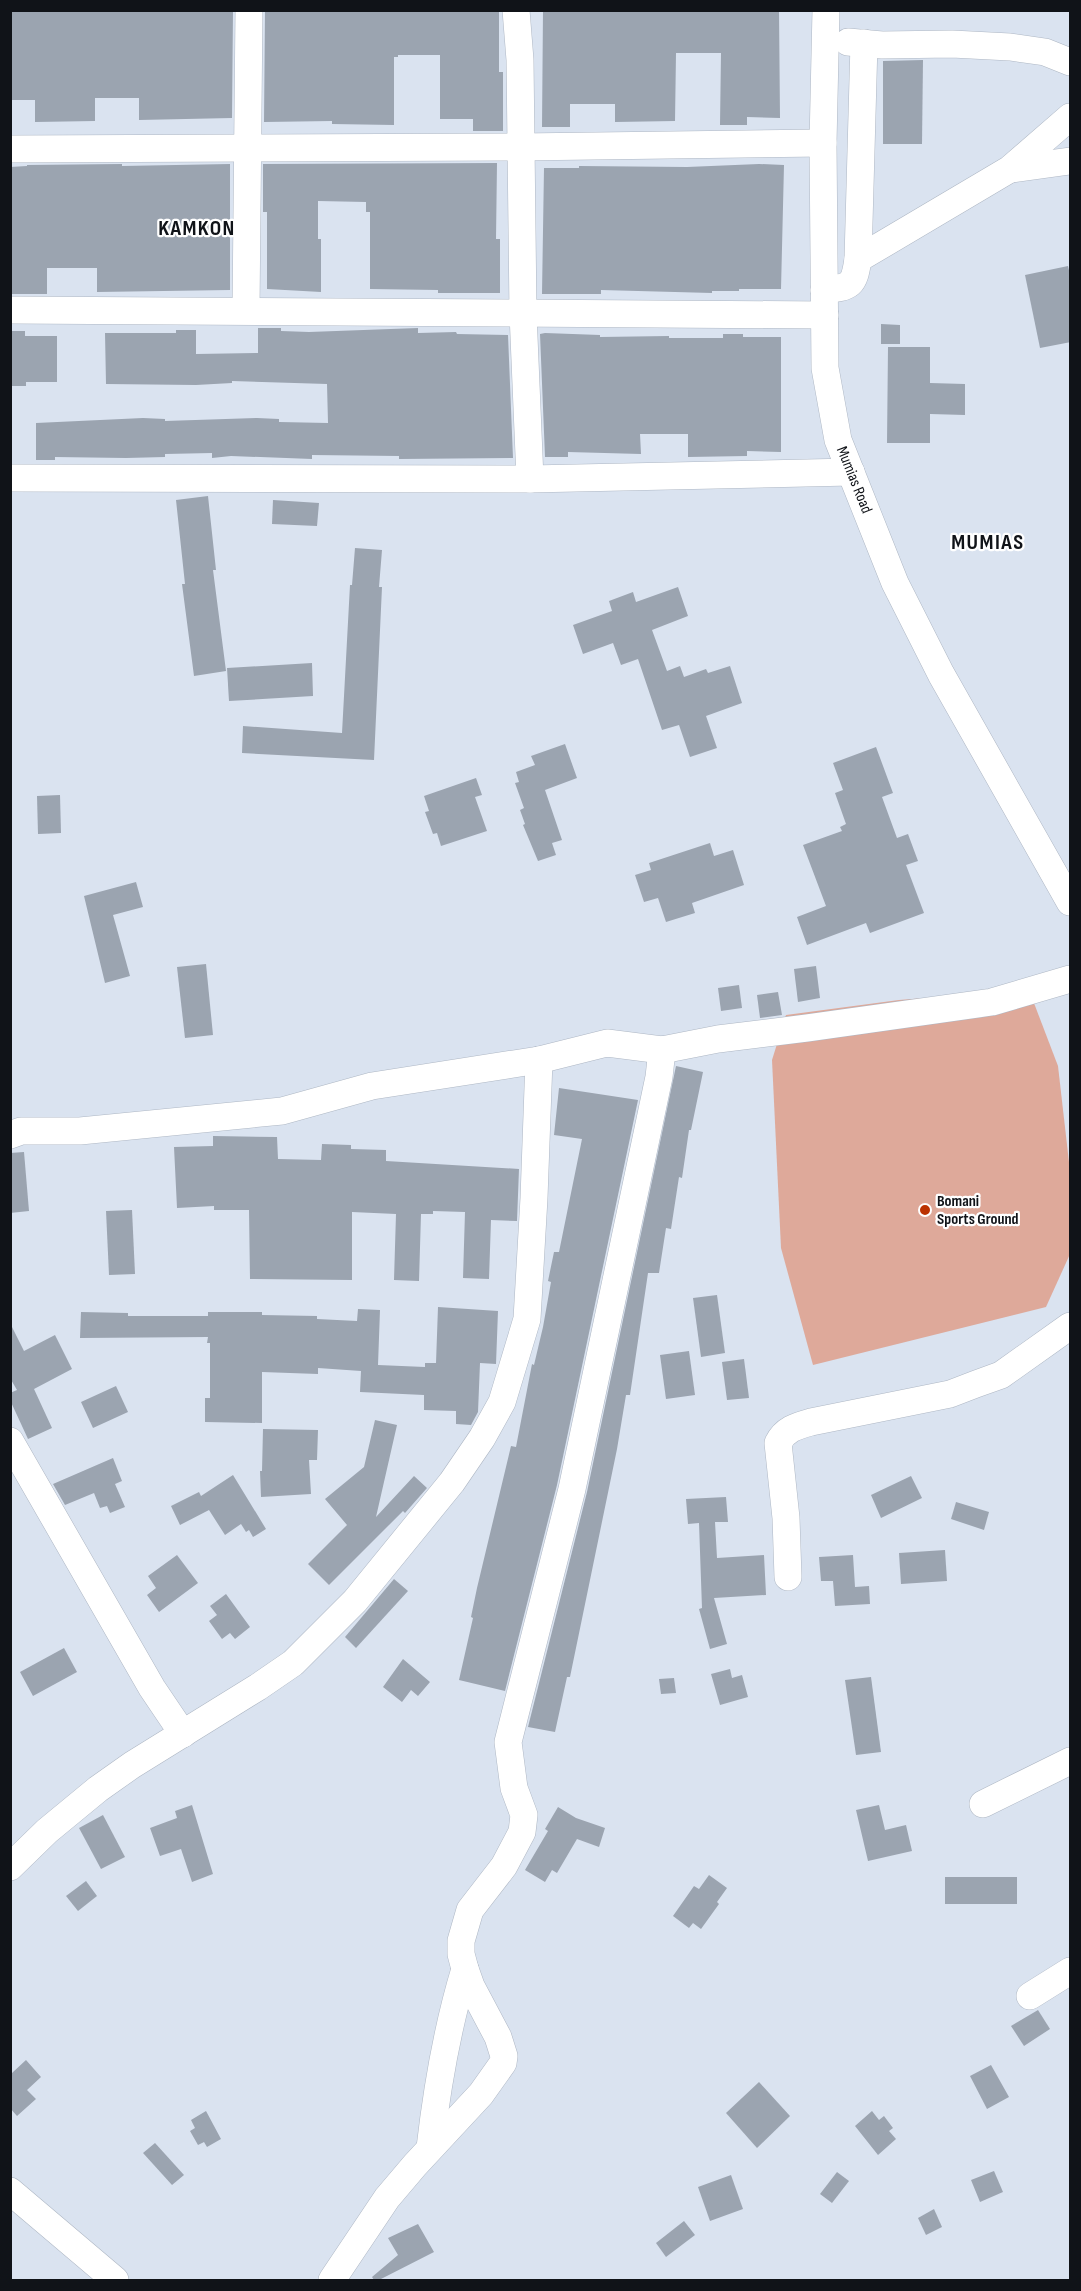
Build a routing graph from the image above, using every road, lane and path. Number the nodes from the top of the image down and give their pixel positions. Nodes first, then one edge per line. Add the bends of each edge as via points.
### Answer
1 (249, 10) edge
2 (516, 10) edge
3 (826, 10) edge
4 (826, 40) junction
5 (864, 43) junction
6 (1071, 62) edge
7 (1071, 117) edge
8 (823, 143) junction
9 (246, 147) junction
10 (520, 147) junction
11 (10, 148) edge
12 (1071, 160) edge
13 (1010, 169) junction
14 (858, 259) junction
15 (824, 303) junction
16 (10, 310) edge
17 (246, 310) junction
18 (523, 313) junction
19 (851, 472) junction
20 (10, 478) edge
21 (530, 479) junction
22 (1071, 902) edge
23 (1071, 980) edge
24 (662, 1050) junction
25 (539, 1060) junction
26 (10, 1135) edge
27 (1071, 1326) edge
28 (10, 1441) edge
29 (788, 1577) dead end
30 (183, 1734) junction
31 (1071, 1761) edge
32 (983, 1804) dead end
33 (10, 1867) edge
34 (465, 1970) junction
35 (1071, 1971) edge
36 (1030, 1996) dead end
37 (430, 2148) junction
38 (10, 2191) edge
39 (115, 2280) edge
40 (332, 2280) edge

1 - 9 street
2 - 10 street
3 - 4 street, Mumias Road
4 - 5 street
4 - 8 street, Mumias Road
5 - 6 street via 1010,47 1045,52
5 - 14 street
7 - 13 street
8 - 10 street
8 - 15 street, Mumias Road
9 - 10 street
9 - 11 street
9 - 17 street
10 - 18 street
12 - 13 street
13 - 14 street
14 - 15 street via 852,283
15 - 18 street
15 - 19 street, Mumias Road via 825,368 838,440
16 - 17 street
17 - 18 street
18 - 21 street
19 - 21 street
19 - 22 street, Mumias Road via 895,584 941,674
20 - 21 street
23 - 24 street via 992,1002
24 - 25 street via 607,1042
24 - 34 street via 572,1489 508,1742 514,1788 524,1815 522,1832 504,1866 470,1910 461,1941
25 - 26 street via 372,1086 282,1111 80,1131 21,1131
25 - 30 street via 527,1319 502,1402 452,1482 355,1602 293,1663
27 - 29 street via 1001,1375 950,1394 811,1422 782,1435 778,1443
28 - 30 street
30 - 33 street via 98,1789
31 - 32 street
34 - 37 street via 438,2081
34 - 37 street via 504,2056 481,2094
35 - 36 street
37 - 40 street via 387,2198
38 - 39 street

